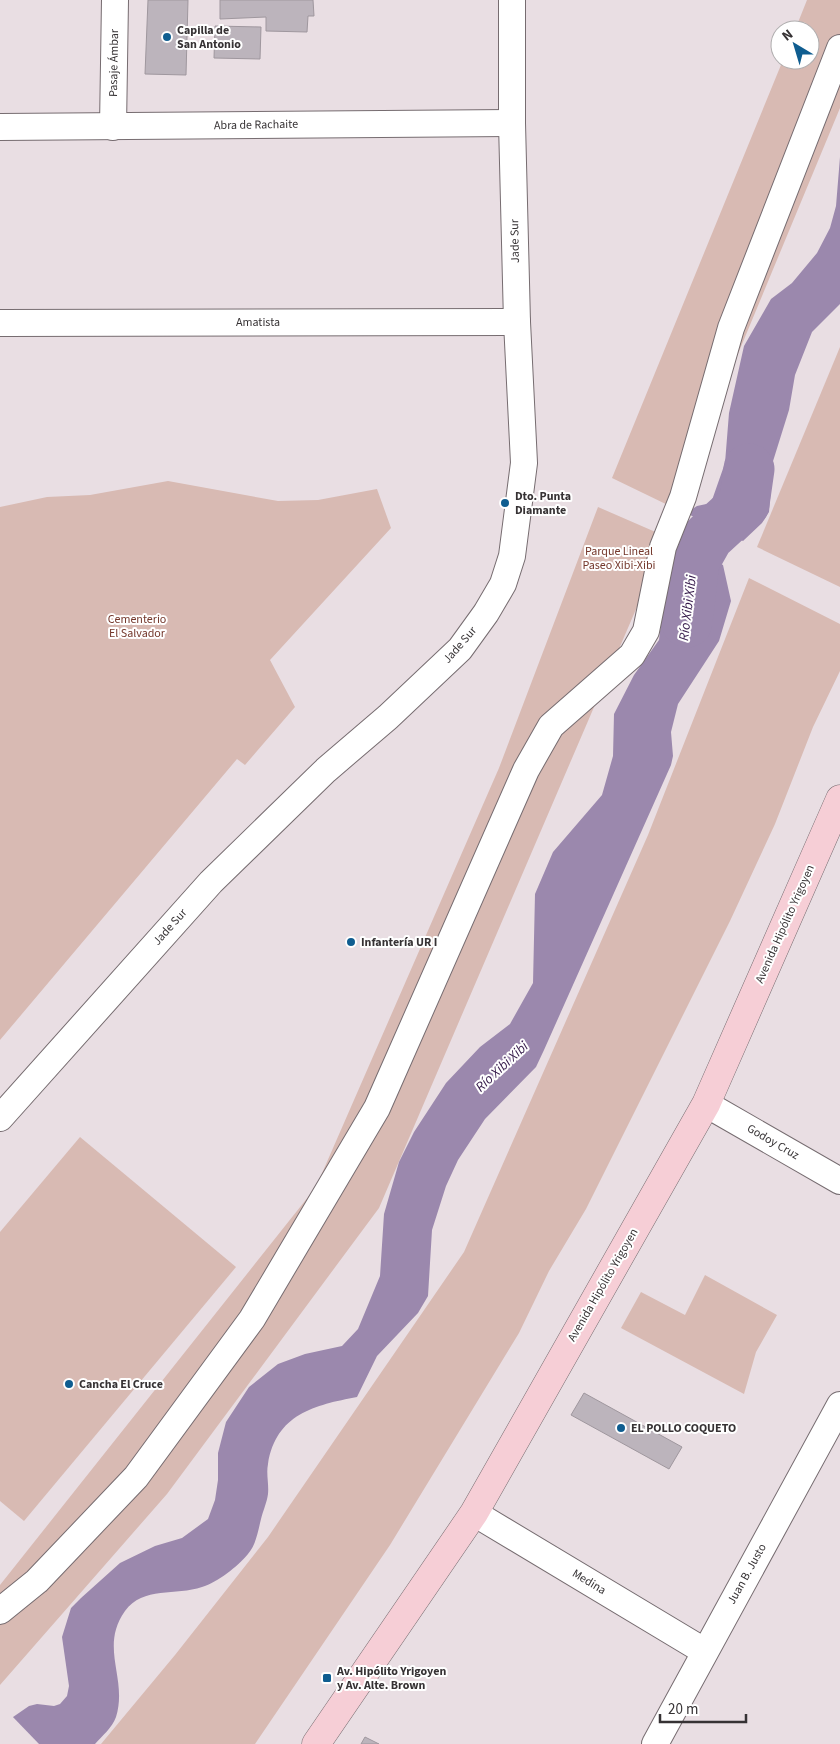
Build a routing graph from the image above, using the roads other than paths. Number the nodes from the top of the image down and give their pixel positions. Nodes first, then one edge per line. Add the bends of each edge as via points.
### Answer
1 (115, 0) edge
2 (512, 0) edge
3 (840, 48) edge
4 (512, 123) junction
5 (0, 127) edge
6 (113, 127) junction
7 (0, 322) edge
8 (517, 322) junction
9 (840, 799) edge
10 (706, 1104) junction
11 (0, 1118) edge
12 (840, 1181) edge
13 (840, 1405) edge
14 (474, 1513) junction
15 (0, 1611) edge
16 (704, 1651) junction
17 (316, 1744) edge
18 (655, 1744) edge

1 - 6 street, Pasaje Ámbar
2 - 4 street, Jade Sur
3 - 15 street via 731,328 683,497 663,547 646,631 632,655 551,726 526,770 378,1108 252,1319 136,1477 38,1581
4 - 6 street, Abra de Rachaite
4 - 8 street, Jade Sur
5 - 6 street, Abra de Rachaite
7 - 8 street, Amatista
8 - 11 street, Jade Sur via 524,463 512,556 503,584 486,613 460,649 320,776 211,882
9 - 10 main road, Avenida Hipólito Yrigoyen
10 - 12 street, Godoy Cruz
10 - 14 main road, Avenida Hipólito Yrigoyen
13 - 16 street, Juan B. Justo
14 - 16 street, Medina
14 - 17 main road, Avenida Hipólito Yrigoyen
16 - 18 street, Juan B. Justo

